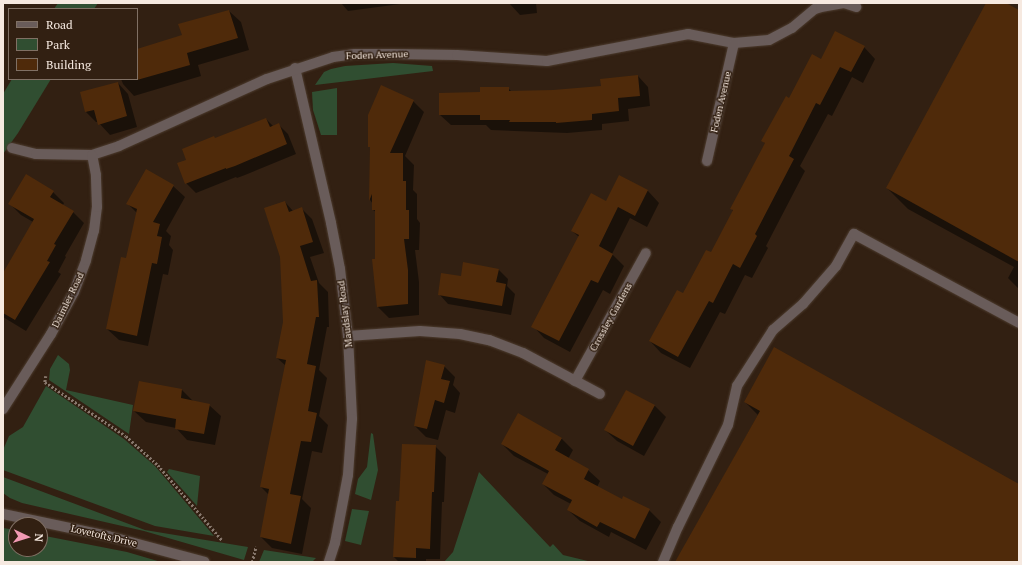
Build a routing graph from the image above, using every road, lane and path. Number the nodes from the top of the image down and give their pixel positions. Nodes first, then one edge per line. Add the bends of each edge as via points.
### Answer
1 (856, 7) dead end
2 (734, 43) junction
3 (295, 68) junction
4 (12, 148) dead end
5 (92, 155) junction
6 (707, 161) dead end
7 (646, 252) dead end
8 (1019, 323) edge
9 (348, 336) junction
10 (40, 352) junction
11 (575, 381) junction
12 (600, 394) dead end
13 (3, 409) edge
14 (3, 514) edge
15 (222, 540) dead end
16 (256, 546) dead end
17 (205, 562) edge
18 (252, 562) edge
19 (329, 562) edge
20 (663, 562) edge

1 - 2 street, Foden Avenue via 844,3 814,9 792,28 769,40
2 - 3 street, Foden Avenue via 688,34 547,61 458,55 355,54 333,57
2 - 6 street, Foden Avenue
3 - 5 street, Foden Avenue via 119,146
3 - 9 street, Maudslay Road via 331,223 340,269
4 - 5 street, Foden Avenue via 36,154
5 - 10 street, Daimler Road via 98,193 94,231 74,292
7 - 11 street, Crossley Gardens
8 - 20 street via 854,234 836,266 803,304 772,330 737,386 728,425
9 - 11 street via 420,331 475,336 523,353
9 - 19 street, Maudslay Road via 352,418 349,469
10 - 13 street, Daimler Road
10 - 15 path via 48,358 45,382 131,441 158,465
11 - 12 street
14 - 17 street, Lovetofts Drive via 108,536
16 - 18 path

